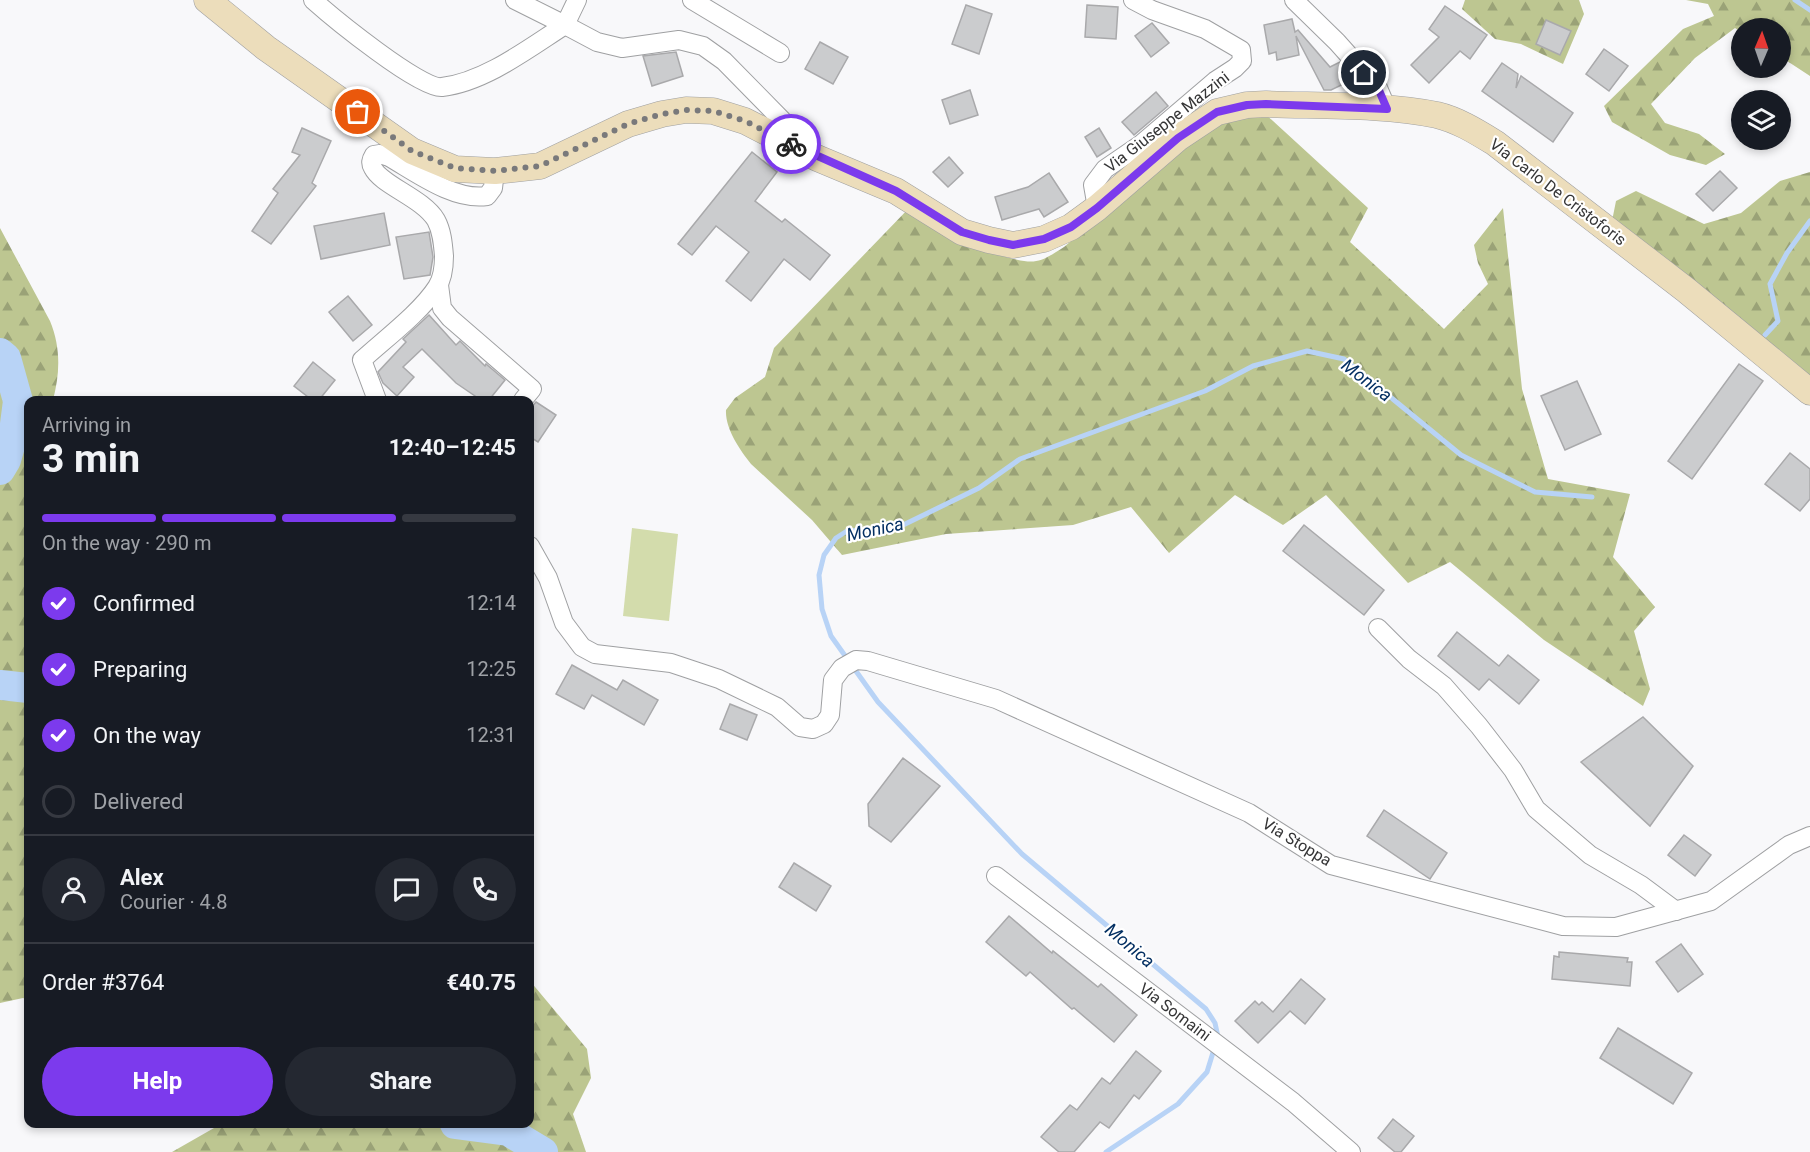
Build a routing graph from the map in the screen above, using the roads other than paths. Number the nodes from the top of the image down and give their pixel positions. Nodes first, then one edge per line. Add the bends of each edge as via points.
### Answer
1 (207, 0) edge
2 (313, 0) edge
3 (515, 0) edge
4 (577, 0) edge
5 (692, 0) edge
6 (1133, 0) edge
7 (1294, 0) edge
8 (565, 26) junction
9 (780, 53) dead end
10 (1387, 109) junction
11 (789, 144) junction
12 (495, 171) junction
13 (1097, 208) junction
14 (438, 285) junction
15 (1810, 392) edge
16 (376, 396) edge
17 (525, 396) edge
18 (534, 553) edge
19 (1378, 628) dead end
20 (1810, 836) edge
21 (996, 876) dead end
22 (1676, 911) junction
23 (1351, 1152) edge

1 - 12 main road, Via Carlo De Cristoforis via 266,48 412,151 455,168
2 - 8 street via 408,73 439,88 500,66
3 - 8 street
4 - 8 street
5 - 9 street
6 - 13 street, Via Giuseppe Mazzini via 1205,29 1241,50 1242,61 1105,169 1093,185
7 - 10 street via 1378,88
8 - 11 street via 597,42 622,48 679,39 703,46 782,120
10 - 13 main road, Via Carlo De Cristoforis via 1266,104 1217,112 1178,138
10 - 15 main road, Via Carlo De Cristoforis via 1438,116 1463,124 1495,142
11 - 12 main road, Via Carlo De Cristoforis via 745,121 713,111 686,110 628,124 540,166
11 - 13 main road, Via Carlo De Cristoforis via 896,191 962,232 1013,245 1044,239 1071,227
12 - 14 street via 493,188 487,196 478,197 445,188 389,157 380,154 371,160 376,173 435,219 444,267
14 - 16 street via 362,360
14 - 17 street via 442,308 532,388
18 - 22 street, Via Stoppa via 548,578 564,623 582,647 595,654 671,663 719,679 777,707 800,727 813,729 824,724 830,715 833,680 849,664 868,661 996,699 1249,813 1331,865 1563,926 1616,927
19 - 22 street via 1444,686 1479,726 1513,770 1536,809 1590,855
20 - 22 street, Via Stoppa via 1789,845 1711,901
21 - 23 street, Via Somaini via 1293,1102

